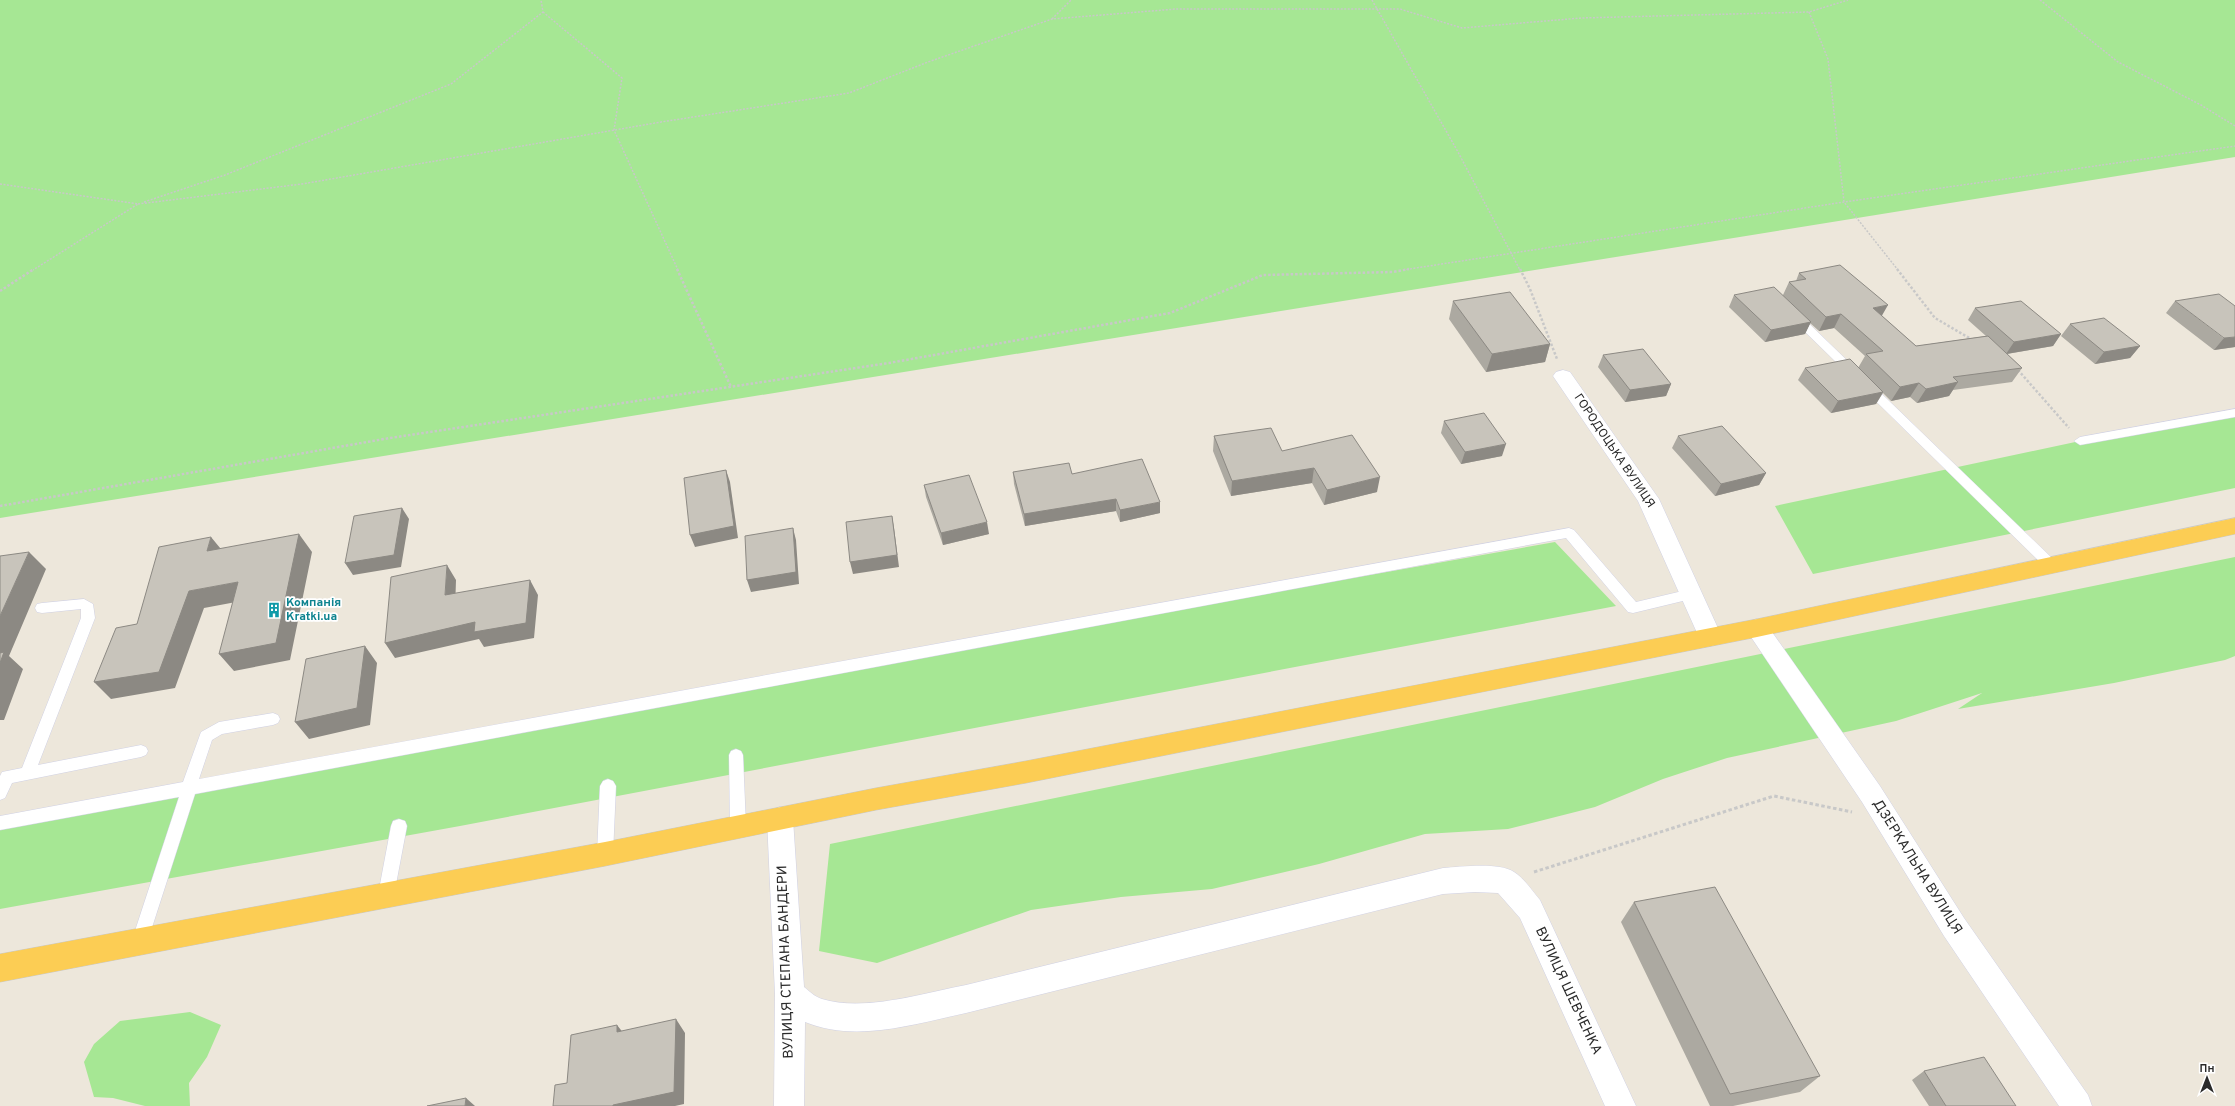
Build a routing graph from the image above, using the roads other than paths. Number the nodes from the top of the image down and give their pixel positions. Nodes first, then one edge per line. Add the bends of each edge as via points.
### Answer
1 (1786, 307) edge
2 (1564, 376) road end
3 (2235, 412) edge
4 (2080, 440) road end
5 (2235, 526) edge
6 (2052, 566) junction
7 (1691, 594) junction
8 (42, 608) dead end
9 (1757, 628) junction
10 (1710, 637) junction
11 (273, 719) dead end
12 (141, 751) dead end
13 (736, 755) dead end
14 (27, 773) junction
15 (608, 786) dead end
16 (189, 788) junction
17 (0, 793) edge
18 (780, 819) junction
19 (0, 823) edge
20 (398, 826) dead end
21 (738, 826) junction
22 (605, 854) junction
23 (386, 895) junction
24 (139, 943) junction
25 (0, 968) edge
26 (790, 994) junction
27 (789, 1106) edge
28 (1621, 1106) edge
29 (2077, 1106) edge

1 - 6 lane
2 - 7 street, ГОРОДОЦЬКА ВУЛИЦЯ via 1648,499
3 - 4 lane
5 - 6 highway
6 - 9 highway
7 - 10 street, ГОРОДОЦЬКА ВУЛИЦЯ
7 - 16 lane via 1633,608 1569,533
8 - 14 lane via 84,604 88,608 88,618
9 - 10 highway
9 - 29 street, ДЗЕРКАЛЬНА ВУЛИЦЯ via 1888,820 1954,927
10 - 18 highway
11 - 16 lane via 219,728 206,736
12 - 14 lane
13 - 21 lane
14 - 17 lane via 7,776
15 - 22 lane
16 - 19 lane
16 - 24 lane
18 - 21 highway
18 - 26 street, ВУЛИЦЯ СТЕПАНА БАНДЕРИ
20 - 23 lane
21 - 22 highway
22 - 23 highway
23 - 24 highway
24 - 25 highway
26 - 27 street, ВУЛИЦЯ СТЕПАНА БАНДЕРИ
26 - 28 street, ВУЛИЦЯ ШЕВЧЕНКА via 816,1012 849,1019 920,1008 966,999 1443,881 1505,881 1530,909

